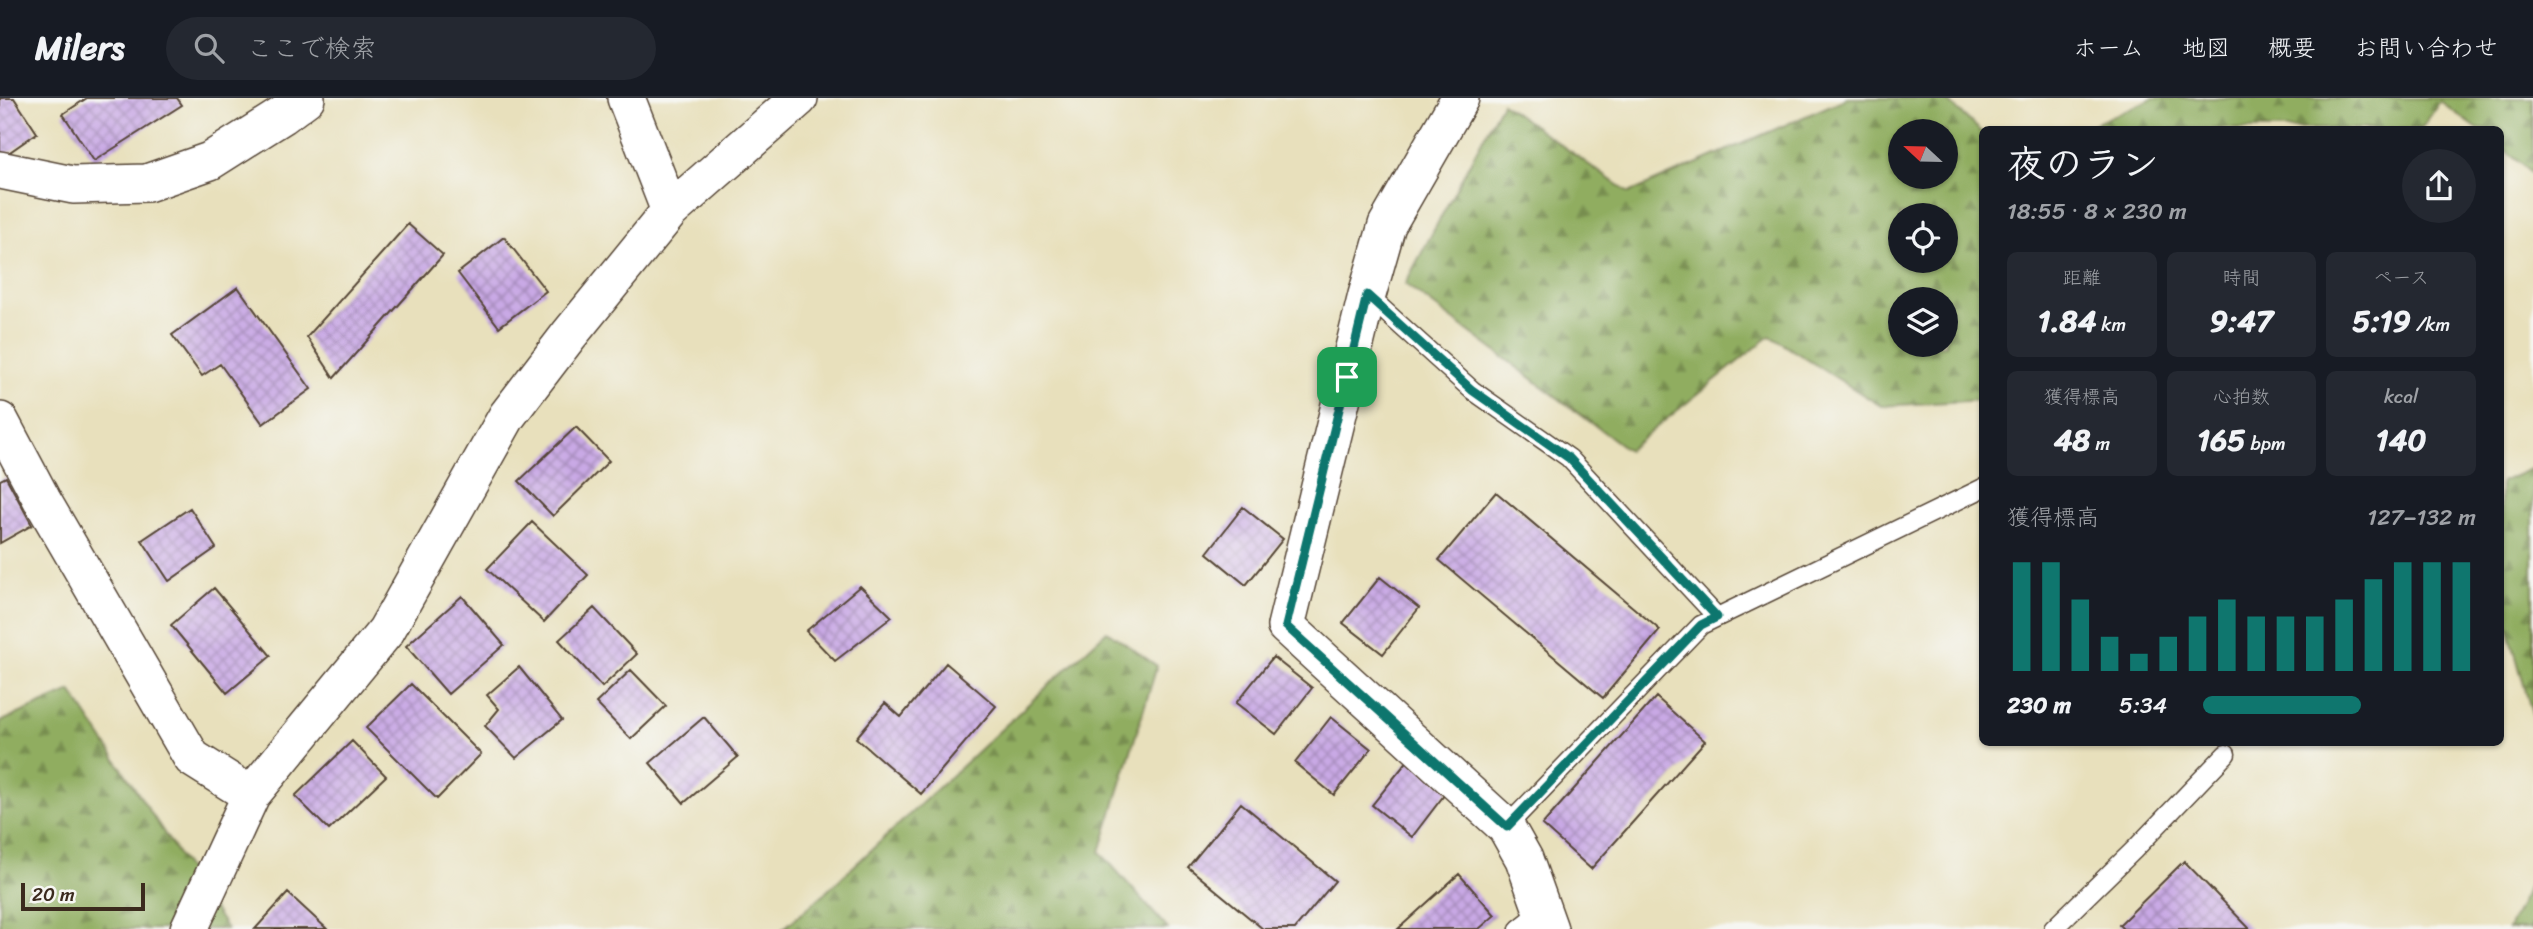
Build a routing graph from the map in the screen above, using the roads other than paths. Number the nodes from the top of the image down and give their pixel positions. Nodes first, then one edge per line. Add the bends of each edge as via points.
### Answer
1 (306, 98) edge
2 (626, 98) edge
3 (799, 98) edge
4 (1460, 98) edge
5 (0, 170) edge
6 (670, 211) junction
7 (1367, 295) junction
8 (0, 421) edge
9 (1979, 490) edge
10 (1717, 617) junction
11 (2226, 754) dead end
12 (251, 795) junction
13 (1507, 827) junction
14 (1537, 923) edge
15 (190, 929) edge
16 (2053, 929) edge

1 - 5 street via 210,161 147,183 73,185
2 - 6 street
3 - 6 street
4 - 7 street via 1387,225
6 - 12 street via 507,416 386,631
7 - 10 lane via 1472,390 1569,458
7 - 13 street via 1286,626
8 - 12 street via 192,758
9 - 10 lane
10 - 13 lane via 1701,625
11 - 16 lane
12 - 15 street
13 - 14 street via 1524,859

